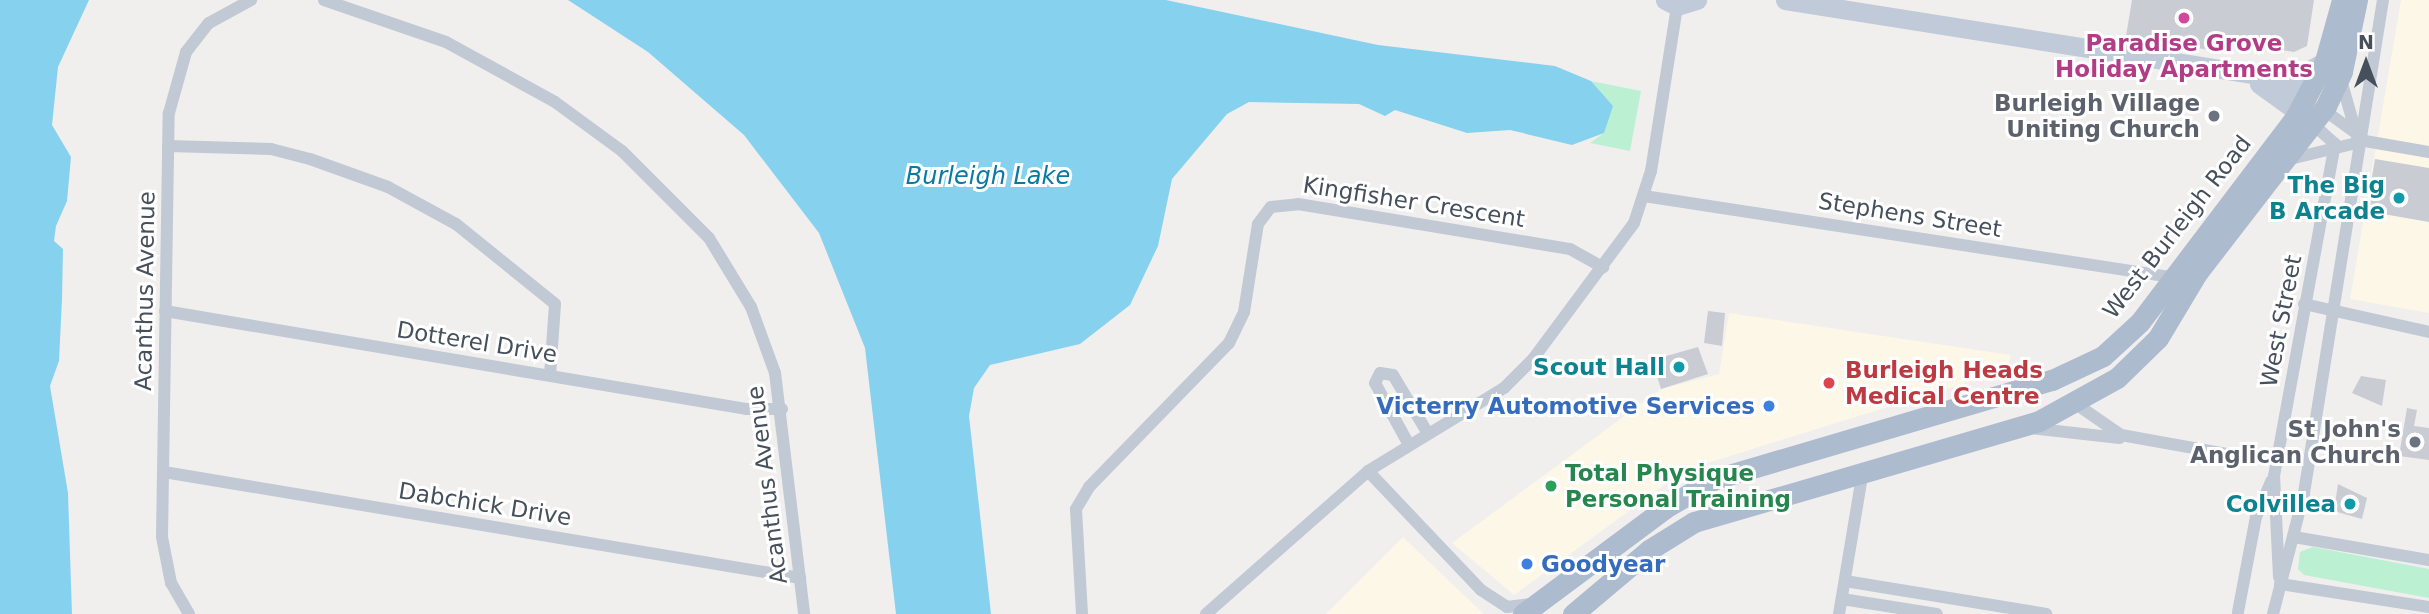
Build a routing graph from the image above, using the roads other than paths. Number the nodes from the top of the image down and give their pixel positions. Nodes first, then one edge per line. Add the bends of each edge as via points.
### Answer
1 (251, 0) edge
2 (324, 0) edge
3 (1697, 0) edge
4 (1785, 0) edge
5 (2342, 0) edge
6 (2357, 0) edge
7 (2383, 0) edge
8 (1671, 3) edge
9 (2333, 67) junction
10 (2214, 71) junction
11 (2254, 74) junction
12 (2311, 111) junction
13 (2358, 139) junction
14 (168, 146) junction
15 (2335, 146) junction
16 (2429, 152) edge
17 (2287, 162) junction
18 (2330, 174) junction
19 (2354, 178) junction
20 (1644, 196) junction
21 (1603, 267) junction
22 (2170, 277) junction
23 (2304, 304) junction
24 (165, 311) junction
25 (2334, 315) junction
26 (2429, 331) edge
27 (550, 375) junction
28 (2076, 404) junction
29 (782, 409) junction
30 (1917, 419) junction
31 (2020, 428) junction
32 (1427, 432) junction
33 (2133, 439) junction
34 (1408, 443) junction
35 (2243, 457) dead end
36 (1863, 470) junction
37 (1367, 471) junction
38 (164, 472) junction
39 (2274, 476) junction
40 (2273, 512) junction
41 (2296, 531) junction
42 (2276, 547) junction
43 (2429, 560) edge
44 (800, 578) junction
45 (1845, 581) junction
46 (2280, 584) junction
47 (1481, 590) junction
48 (1842, 598) junction
49 (2429, 607) edge
50 (1530, 609) edge
51 (2238, 612) edge
52 (2276, 612) edge
53 (189, 614) edge
54 (804, 614) edge
55 (1082, 614) edge
56 (1206, 614) edge
57 (1496, 614) edge
58 (1573, 614) edge
59 (1839, 614) edge
60 (1937, 614) edge
61 (2046, 614) edge

1 - 14 street, Acanthus Avenue via 209,23 186,52 172,85
2 - 29 street, Acanthus Avenue via 482,59 622,151 698,224 728,265 761,330
3 - 8 street
4 - 10 street
5 - 9 main road, West Burleigh Road
6 - 9 main road, West Burleigh Road
7 - 13 street, West Street
8 - 20 street
9 - 11 street via 2297,76
9 - 12 main road, West Burleigh Road
9 - 13 street, West Street
10 - 11 street
10 - 12 street via 2268,87
11 - 12 street
12 - 13 street
12 - 15 street
12 - 17 main road, West Burleigh Road
12 - 22 main road, West Burleigh Road
13 - 15 street
13 - 16 street
13 - 19 street, West Street
14 - 24 street, Acanthus Avenue
14 - 27 street via 271,149 310,159 388,187 456,224 555,304
15 - 17 street
15 - 18 street, West Street
17 - 28 main road, West Burleigh Road via 2197,273 2145,354
18 - 19 street via 2342,170
18 - 23 street, West Street
19 - 25 street, West Street
20 - 21 street
20 - 22 street, Stephens Street
21 - 32 street via 1504,388
21 - 55 street, Kingfisher Crescent via 1570,249 1298,204 1271,207 1258,224 1234,335 1089,487 1076,509
22 - 30 main road, West Burleigh Road via 2134,329 2103,356 2052,380
23 - 25 street
23 - 39 street, West Street
24 - 27 street, Dotterel Drive
24 - 38 street, Acanthus Avenue
25 - 26 street
25 - 41 street, West Street
27 - 29 street, Dotterel Drive
28 - 30 main road via 2065,392 2051,391 1965,415
28 - 31 main road, West Burleigh Road
28 - 33 street via 2099,425
29 - 44 street, Acanthus Avenue
30 - 50 main road, West Burleigh Road via 1715,479
31 - 33 street
31 - 36 main road, West Burleigh Road
32 - 34 street
32 - 34 street via 1394,375 1380,373 1376,383
33 - 35 street
34 - 37 street
36 - 45 street
36 - 58 main road, West Burleigh Road via 1694,522 1649,550
37 - 47 street
37 - 56 street
38 - 44 street, Dabchick Drive
38 - 53 street, Acanthus Avenue via 165,565
39 - 40 street, West Street
39 - 51 street via 2256,517
40 - 41 street via 2284,526
40 - 42 street, West Street
41 - 42 street
41 - 43 street
41 - 46 street, West Street
42 - 46 street, West Street
44 - 54 street, Acanthus Avenue
45 - 48 street
45 - 61 street
46 - 49 street
46 - 52 street, West Street
47 - 50 street via 1507,607
47 - 57 street
48 - 59 street
48 - 60 street

